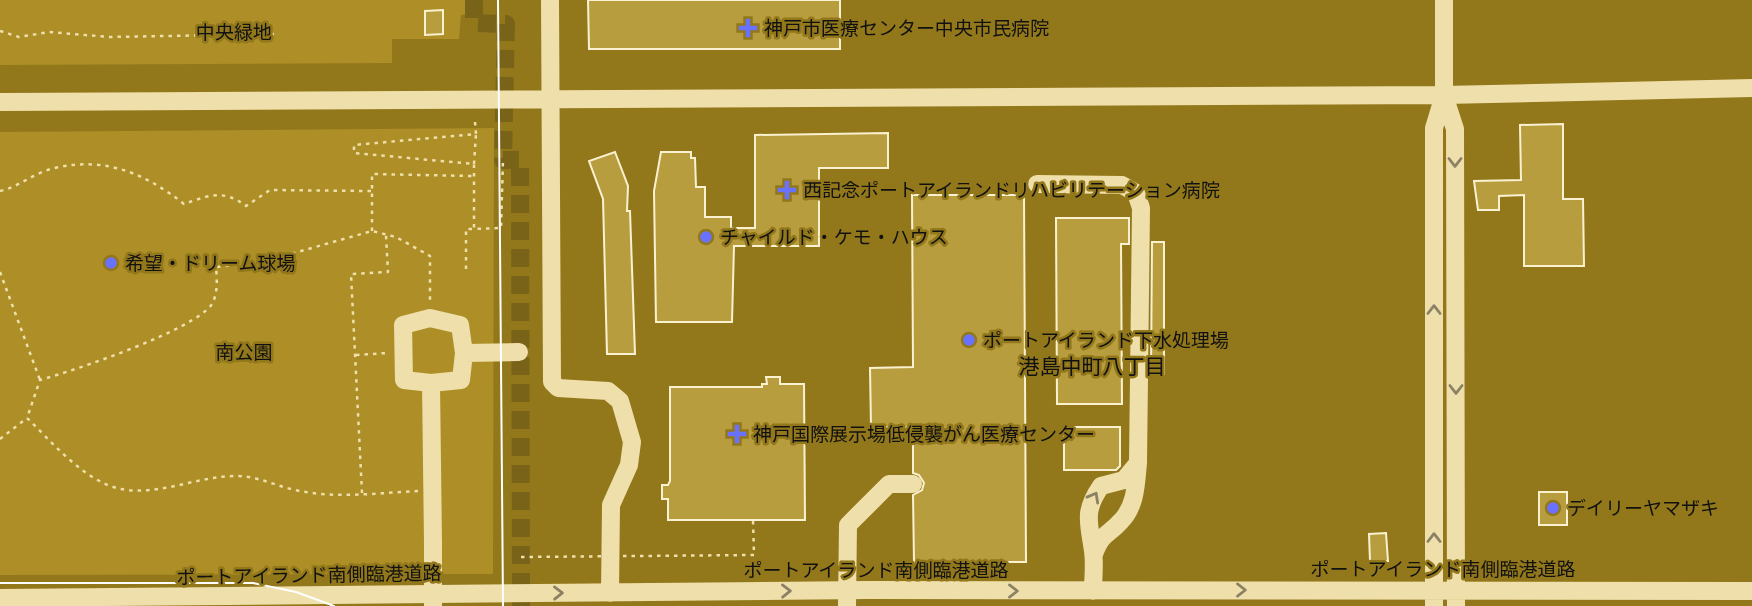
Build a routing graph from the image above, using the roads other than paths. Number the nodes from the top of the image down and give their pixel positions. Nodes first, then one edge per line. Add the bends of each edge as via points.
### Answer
1 (544, 0) edge
2 (550, 0) edge
3 (1444, 0) edge
4 (1752, 88) edge
5 (1444, 95) junction
6 (550, 99) junction
7 (0, 102) edge
8 (1037, 184) dead end
9 (519, 352) dead end
10 (464, 353) junction
11 (431, 383) junction
12 (1138, 463) junction
13 (913, 484) dead end
14 (1094, 554) junction
15 (1093, 591) junction
16 (1752, 591) edge
17 (610, 593) junction
18 (892, 598) edge
19 (920, 598) edge
20 (1152, 598) edge
21 (1434, 598) edge
22 (1455, 598) edge
23 (476, 600) edge
24 (9, 601) edge
25 (433, 606) edge
26 (847, 606) edge

1 - 6 street
2 - 6 street
3 - 5 street
4 - 5 street
5 - 6 street
21 -> 5 street via 1434,128
5 -> 22 street via 1455,129
6 - 7 street
6 - 17 street via 552,383 558,388 608,391 620,401 632,442 629,465 611,505
8 - 12 street via 1122,186 1136,193 1141,208
9 - 10 street
10 - 11 street via 461,380
10 - 11 street via 460,325 430,309 403,325 404,380
11 - 25 street, bridge
12 - 14 street via 1134,499 1122,521 1102,535
14 -> 12 street via 1089,503 1101,486 1124,480
13 - 26 street, bridge via 890,484 848,524
14 - 15 street
19 -> 15 street, ポートアイランド南側臨港道路
15 - 20 street, ポートアイランド南側臨港道路
16 - 22 street, ポートアイランド南側臨港道路
17 -> 18 street, ポートアイランド南側臨港道路
23 -> 17 street, ポートアイランド南側臨港道路
18 - 19 street, ポートアイランド南側臨港道路
20 -> 21 street, ポートアイランド南側臨港道路
21 - 22 street, ポートアイランド南側臨港道路
23 - 24 street, ポートアイランド南側臨港道路

